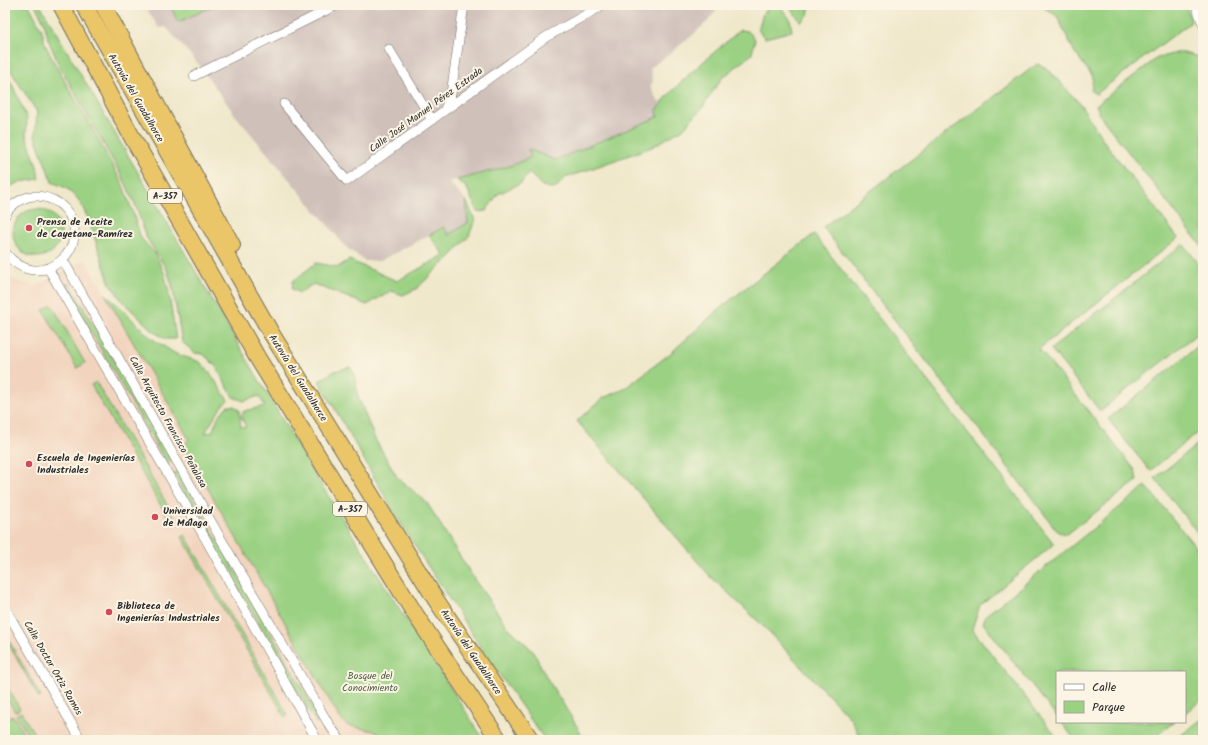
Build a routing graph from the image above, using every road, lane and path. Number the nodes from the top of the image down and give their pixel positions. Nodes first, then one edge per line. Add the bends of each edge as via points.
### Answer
1 (55, 5) edge
2 (61, 5) edge
3 (84, 5) edge
4 (103, 5) edge
5 (337, 5) edge
6 (464, 5) edge
7 (601, 5) edge
8 (1196, 5) edge
9 (1203, 24) edge
10 (389, 49) dead end
11 (194, 76) dead end
12 (284, 104) dead end
13 (444, 110) junction
14 (122, 119) junction
15 (432, 120) junction
16 (5, 215) edge
17 (5, 252) edge
18 (63, 260) junction
19 (48, 268) junction
20 (330, 428) junction
21 (5, 608) edge
22 (81, 740) edge
23 (317, 740) edge
24 (340, 740) edge
25 (499, 740) edge
26 (531, 740) edge

1 - 14 highway
2 - 14 highway, Autovía del Guadalhorce / A-357
3 - 20 highway, Autovía del Guadalhorce / A-357 via 270,333
4 - 20 highway
5 - 11 street
6 - 13 street via 451,94
7 - 13 street, Calle José Manuel Pérez Estrada via 546,37
8 - 9 street
10 - 15 street
12 - 15 street, Calle José Manuel Pérez Estrada via 347,181
13 - 15 street, Calle José Manuel Pérez Estrada
14 - 25 highway, Autovía del Guadalhorce / A-357 via 257,357 415,614
16 - 18 street via 14,204 25,198 49,198 60,204 68,214 74,233 70,250
17 - 19 street via 18,265 28,269
18 - 19 street
18 - 24 street, Calle Arquitecto Francisco Peñalosa via 221,539
19 - 23 street via 205,538
20 - 26 highway, Autovía del Guadalhorce / A-357 via 436,600
21 - 22 street, Calle Doctor Ortiz Ramos

